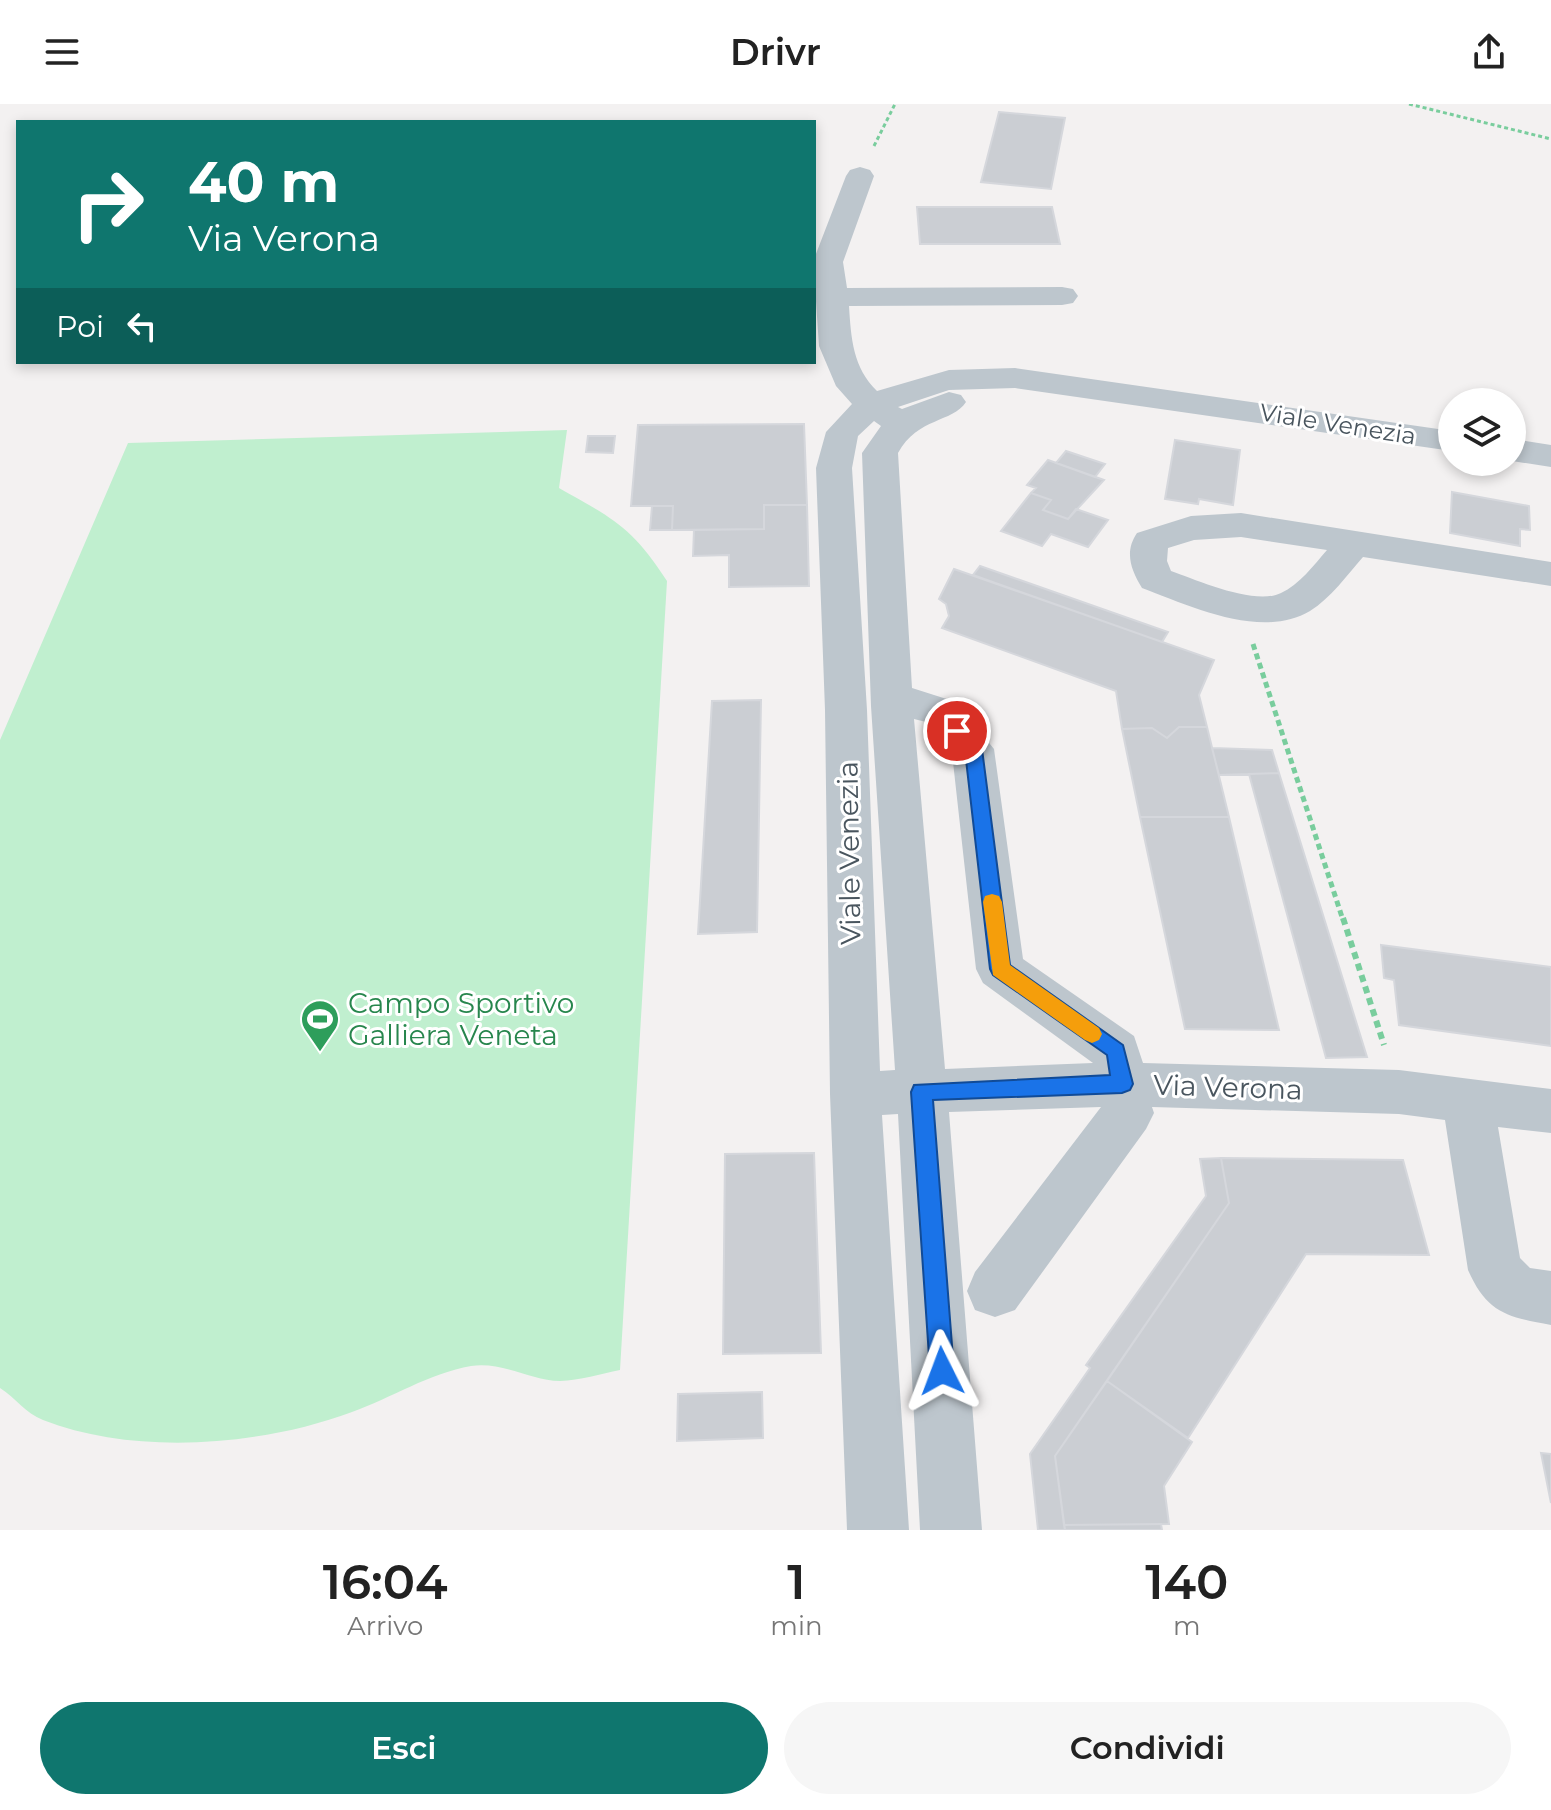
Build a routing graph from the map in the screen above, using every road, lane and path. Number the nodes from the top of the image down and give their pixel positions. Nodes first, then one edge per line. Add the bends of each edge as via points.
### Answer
1 (895, 104) edge
2 (1409, 104) edge
3 (1551, 139) edge
4 (860, 176) joint
5 (1062, 296) dead end
6 (833, 297) junction
7 (886, 414) junction
8 (1438, 439) edge
9 (1526, 452) edge
10 (1551, 456) edge
11 (1354, 544) junction
12 (1551, 574) edge
13 (1240, 605) junction
14 (892, 697) junction
15 (1122, 1084) junction
16 (921, 1092) junction
17 (1399, 1092) junction
18 (855, 1094) junction
19 (1468, 1101) junction
20 (1551, 1111) edge
21 (995, 1291) dead end
22 (1551, 1298) edge
23 (878, 1530) edge
24 (951, 1530) edge

1 - 4 path
2 - 3 path
4 - 6 street via 828,262
5 - 6 street
6 - 7 street via 835,346 853,386
7 - 8 street, Viale Venezia via 965,396 1082,388
7 - 14 street, Viale Venezia via 890,433 880,453
7 - 18 street, Viale Venezia via 841,434 834,468
9 - 10 street
11 - 12 street
11 - 13 street via 1293,604 1258,609
11 - 13 street via 1241,525 1191,528 1150,541 1148,561 1156,579
13 - 17 path
14 - 15 street via 941,712 973,749 1000,969 1116,1051
14 - 16 street, Viale Venezia
15 - 16 street, Via Verona
15 - 17 street, Via Verona
15 - 21 street via 1128,1113
16 - 18 street, Via Verona
16 - 24 street, Viale Venezia
17 - 19 street, Via Verona
18 - 23 street, Viale Venezia
19 - 20 street, Via Verona
19 - 22 street via 1495,1270 1515,1292

